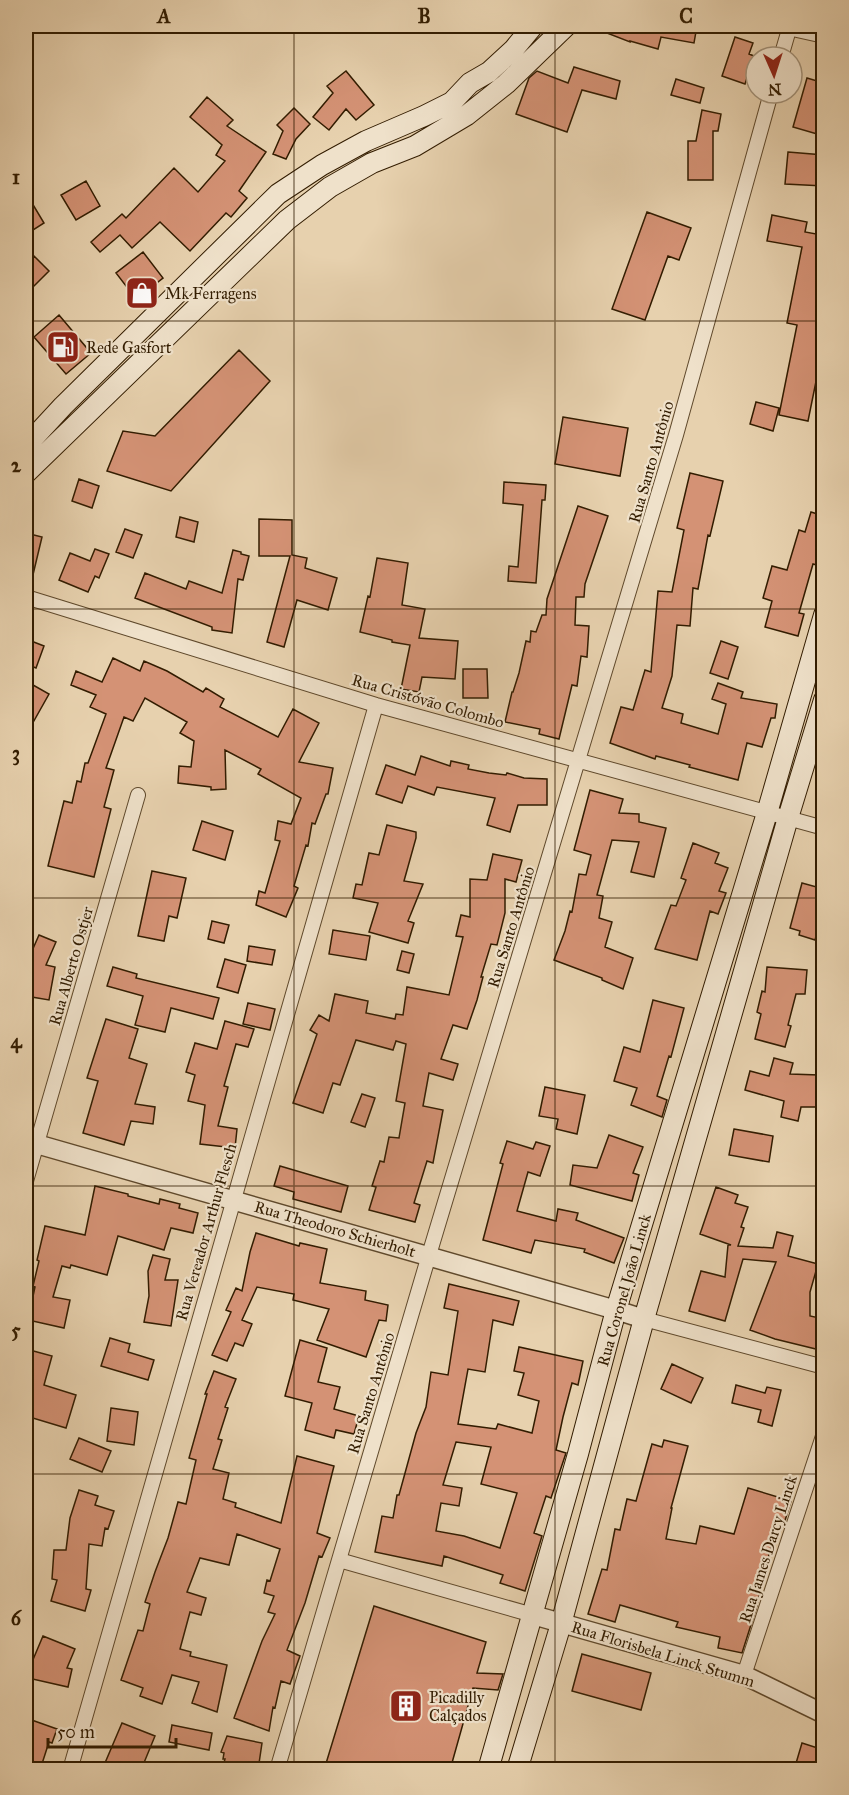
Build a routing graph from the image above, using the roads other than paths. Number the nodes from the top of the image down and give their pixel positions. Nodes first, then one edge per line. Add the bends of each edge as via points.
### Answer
1 (533, 26) edge
2 (567, 26) edge
3 (786, 26) edge
4 (824, 36) edge
5 (783, 45) edge
6 (768, 105) edge
7 (111, 359) junction
8 (128, 373) junction
9 (26, 446) edge
10 (26, 473) edge
11 (26, 597) edge
12 (824, 615) edge
13 (824, 700) edge
14 (376, 705) junction
15 (579, 760) junction
16 (138, 795) dead end
17 (767, 813) junction
18 (788, 818) junction
19 (824, 828) edge
20 (31, 1143) edge
21 (26, 1180) edge
22 (233, 1200) junction
23 (429, 1255) junction
24 (616, 1310) junction
25 (644, 1319) junction
26 (824, 1367) edge
27 (824, 1433) edge
28 (578, 1454) junction
29 (604, 1466) junction
30 (339, 1560) junction
31 (533, 1615) junction
32 (561, 1624) junction
33 (744, 1675) junction
34 (824, 1714) edge
35 (70, 1770) edge
36 (277, 1770) edge
37 (488, 1770) edge
38 (517, 1770) edge

1 - 7 main road via 514,49 452,102 357,146 278,194
2 - 8 main road via 467,115 415,146 372,163 330,187 286,220
3 - 4 street
3 - 5 street
6 - 15 street, Rua Santo Antônio via 676,435
7 - 8 main road
7 - 9 main road
8 - 10 main road
11 - 14 street, Rua Cristóvão Colombo
12 - 17 main road, Rua Coronel João Linck
13 - 18 main road, Rua Coronel João Linck
14 - 15 street, Rua Cristóvão Colombo
14 - 22 street, Rua Vereador Arthur Flesch
15 - 17 street, Rua Cristóvão Colombo
15 - 23 street, Rua Santo Antônio
16 - 20 street, Rua Alberto Ostjer
17 - 18 street, Rua Cristóvão Colombo
17 - 24 main road, Rua Coronel João Linck
18 - 19 street, Rua Cristóvão Colombo
18 - 25 main road, Rua Coronel João Linck
20 - 21 street, Rua Alberto Ostjer
20 - 22 street, Rua Theodoro Schierholt
22 - 23 street, Rua Theodoro Schierholt
22 - 35 street, Rua Vereador Arthur Flesch
23 - 24 street, Rua Theodoro Schierholt
23 - 30 street, Rua Santo Antônio
24 - 25 street, Rua Theodoro Schierholt
24 - 28 main road, Rua Coronel João Linck
25 - 26 street
25 - 29 main road, Rua Coronel João Linck
27 - 33 street, Rua James Darcy Linck
28 - 29 main road
28 - 31 main road, Rua Coronel João Linck
29 - 32 main road, Rua Coronel João Linck
30 - 31 street
30 - 36 street, Rua Santo Antônio
31 - 32 street, Rua Florisbela Linck Stumm
31 - 37 main road, Rua Coronel João Linck
32 - 33 street, Rua Florisbela Linck Stumm
32 - 38 main road, Rua Coronel João Linck
33 - 34 street, Rua Florisbela Linck Stumm

